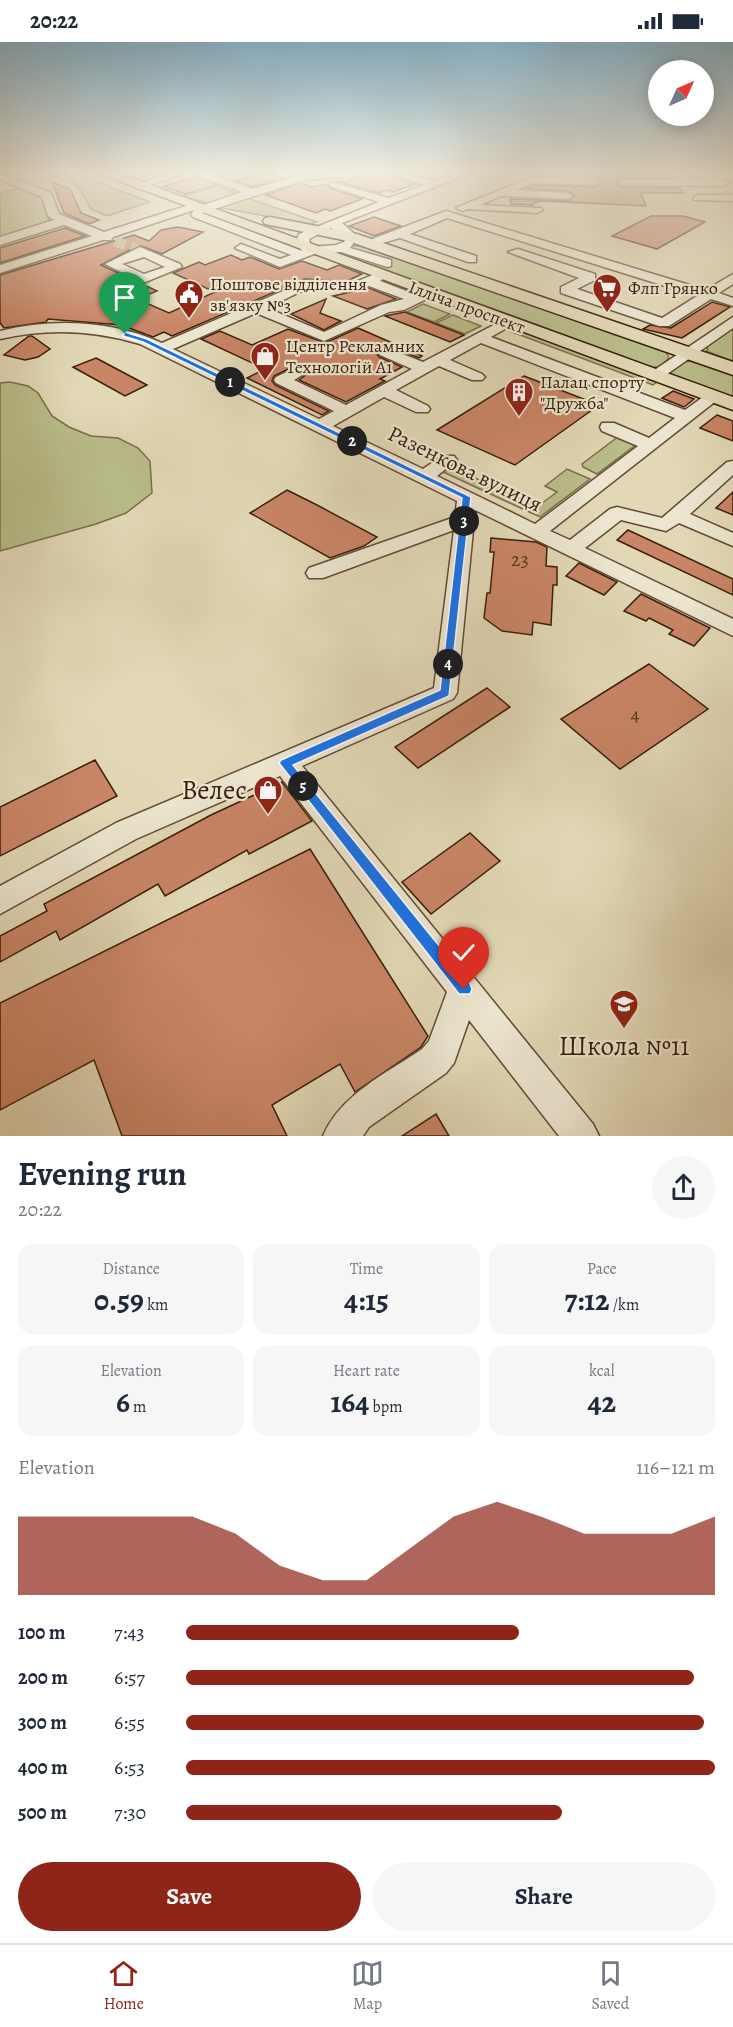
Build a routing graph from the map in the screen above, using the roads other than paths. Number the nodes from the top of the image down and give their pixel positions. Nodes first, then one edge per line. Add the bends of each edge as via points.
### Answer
1 (54, 224) edge
2 (73, 224) edge
3 (144, 224) edge
4 (231, 224) edge
5 (286, 224) edge
6 (331, 224) edge
7 (338, 224) edge
8 (423, 224) edge
9 (478, 224) edge
10 (318, 229) junction
11 (400, 234) junction
12 (103, 235) junction
13 (0, 241) edge
14 (116, 241) tunnel mouth
15 (355, 245) junction
16 (241, 248) dead end
17 (310, 251) junction
18 (514, 252) dead end
19 (472, 259) dead end
20 (607, 264) junction
21 (0, 269) edge
22 (585, 275) junction
23 (375, 278) junction
24 (733, 278) edge
25 (353, 288) junction
26 (708, 294) junction
27 (435, 295) junction
28 (417, 299) junction
29 (733, 302) edge
30 (256, 308) junction
31 (282, 310) dead end
32 (733, 321) edge
33 (507, 322) junction
34 (4, 332) edge
35 (479, 337) junction
36 (161, 349) junction
37 (385, 352) dead end
38 (687, 353) junction
39 (437, 360) junction
40 (423, 368) junction
41 (304, 369) dead end
42 (733, 369) edge
43 (655, 376) junction
44 (477, 377) dead end
45 (383, 390) junction
46 (713, 397) junction
47 (733, 404) edge
48 (422, 409) dead end
49 (346, 411) junction
50 (688, 417) junction
51 (320, 426) junction
52 (608, 427) dead end
53 (651, 445) junction
54 (448, 460) dead end
55 (733, 466) edge
56 (425, 477) junction
57 (466, 508) junction
58 (677, 515) junction
59 (538, 531) junction
60 (733, 540) edge
61 (572, 549) junction
62 (316, 573) dead end
63 (733, 628) edge
64 (285, 763) junction
65 (0, 901) edge
66 (464, 989) junction
67 (341, 1136) edge
68 (581, 1136) edge

1 - 13 street
2 - 12 street
3 - 12 street
4 - 17 main road, Ілліча проспект
5 - 10 main road, Ілліча проспект
6 - 10 street
7 - 15 street via 335,226
8 - 11 street
9 - 20 street
10 - 15 main road, Ілліча проспект
10 - 17 street via 303,237 302,242
11 - 15 street
11 - 19 street
12 - 14 street
12 - 21 street
15 - 17 street via 351,242 345,247
15 - 38 main road, Ілліча проспект
16 - 17 street via 280,263
17 - 23 main road, Ілліча проспект
18 - 22 street
20 - 22 street
20 - 26 street
22 - 26 street via 590,277 566,290 664,323
23 - 25 street
23 - 27 main road, Ілліча проспект
23 - 28 street
24 - 26 street
25 - 30 street via 311,284
25 - 31 street via 328,290
26 - 29 street
27 - 28 street
27 - 33 main road, Ілліча проспект
28 - 30 street via 386,308 324,337
30 - 36 street
32 - 38 street
33 - 35 street
33 - 43 main road, Ілліча проспект
34 - 36 street, Разенкова вулиця via 49,326 100,330 145,340
35 - 39 street
35 - 50 street via 513,355
36 - 51 street, Разенкова вулиця
37 - 40 street
38 - 42 main road, Ілліча проспект
38 - 43 street
39 - 40 street
39 - 44 street
40 - 45 street
41 - 49 street via 282,380
43 - 46 main road, Ілліча проспект
45 - 48 street
45 - 49 street
46 - 47 main road, Ілліча проспект
46 - 50 street
49 - 51 street
50 - 53 street
51 - 56 street, Разенкова вулиця
52 - 53 street
53 - 59 street
54 - 56 street
55 - 58 street
56 - 57 street, Разенкова вулиця
57 - 59 street, Разенкова вулиця
57 - 62 street
57 - 64 street via 445,693
58 - 60 street
58 - 61 street via 666,525 617,513
59 - 61 street, Разенкова вулиця
61 - 63 street, Разенкова вулиця
64 - 65 street via 126,831
64 - 66 street
66 - 67 street via 442,1051 434,1061 357,1115
66 - 68 street

